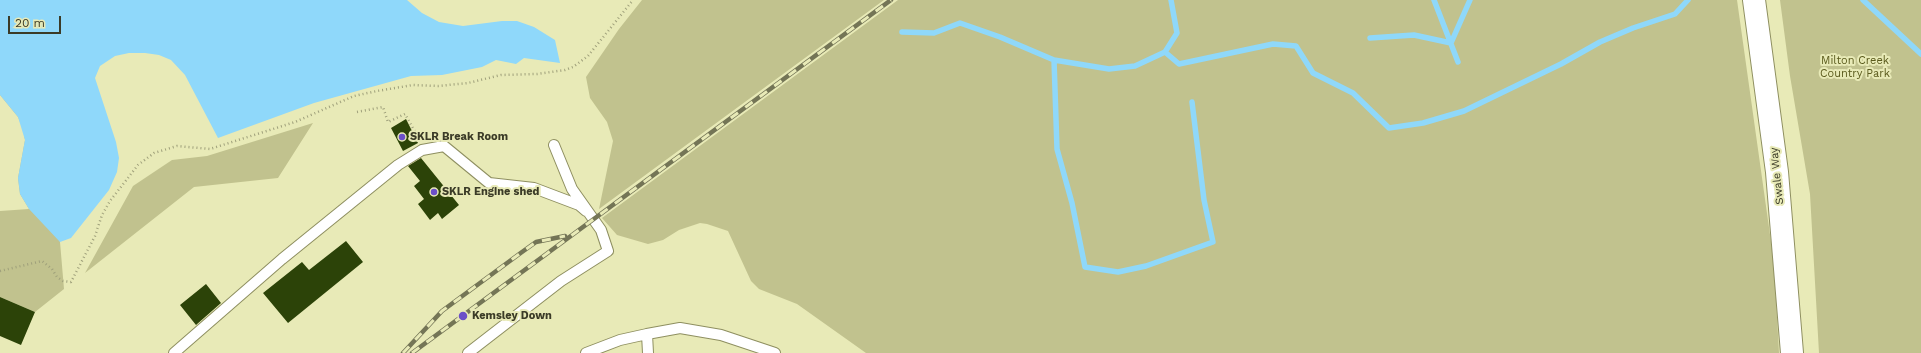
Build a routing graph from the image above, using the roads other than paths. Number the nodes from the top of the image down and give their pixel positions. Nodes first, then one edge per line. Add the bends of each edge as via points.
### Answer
1 (1754, 0) edge
2 (554, 145) dead end
3 (586, 211) junction
4 (647, 334) junction
5 (174, 353) edge
6 (468, 353) edge
7 (586, 353) edge
8 (648, 353) edge
9 (775, 353) edge
10 (1792, 353) edge

1 - 10 main road, Swale Way via 1777,172
2 - 3 lane via 572,189
3 - 5 lane via 579,205 534,188 489,183 444,146 425,150 398,165 282,259
3 - 6 lane via 604,234 607,252 567,277
4 - 7 lane via 620,340
4 - 8 lane
4 - 9 lane via 674,329 700,330

